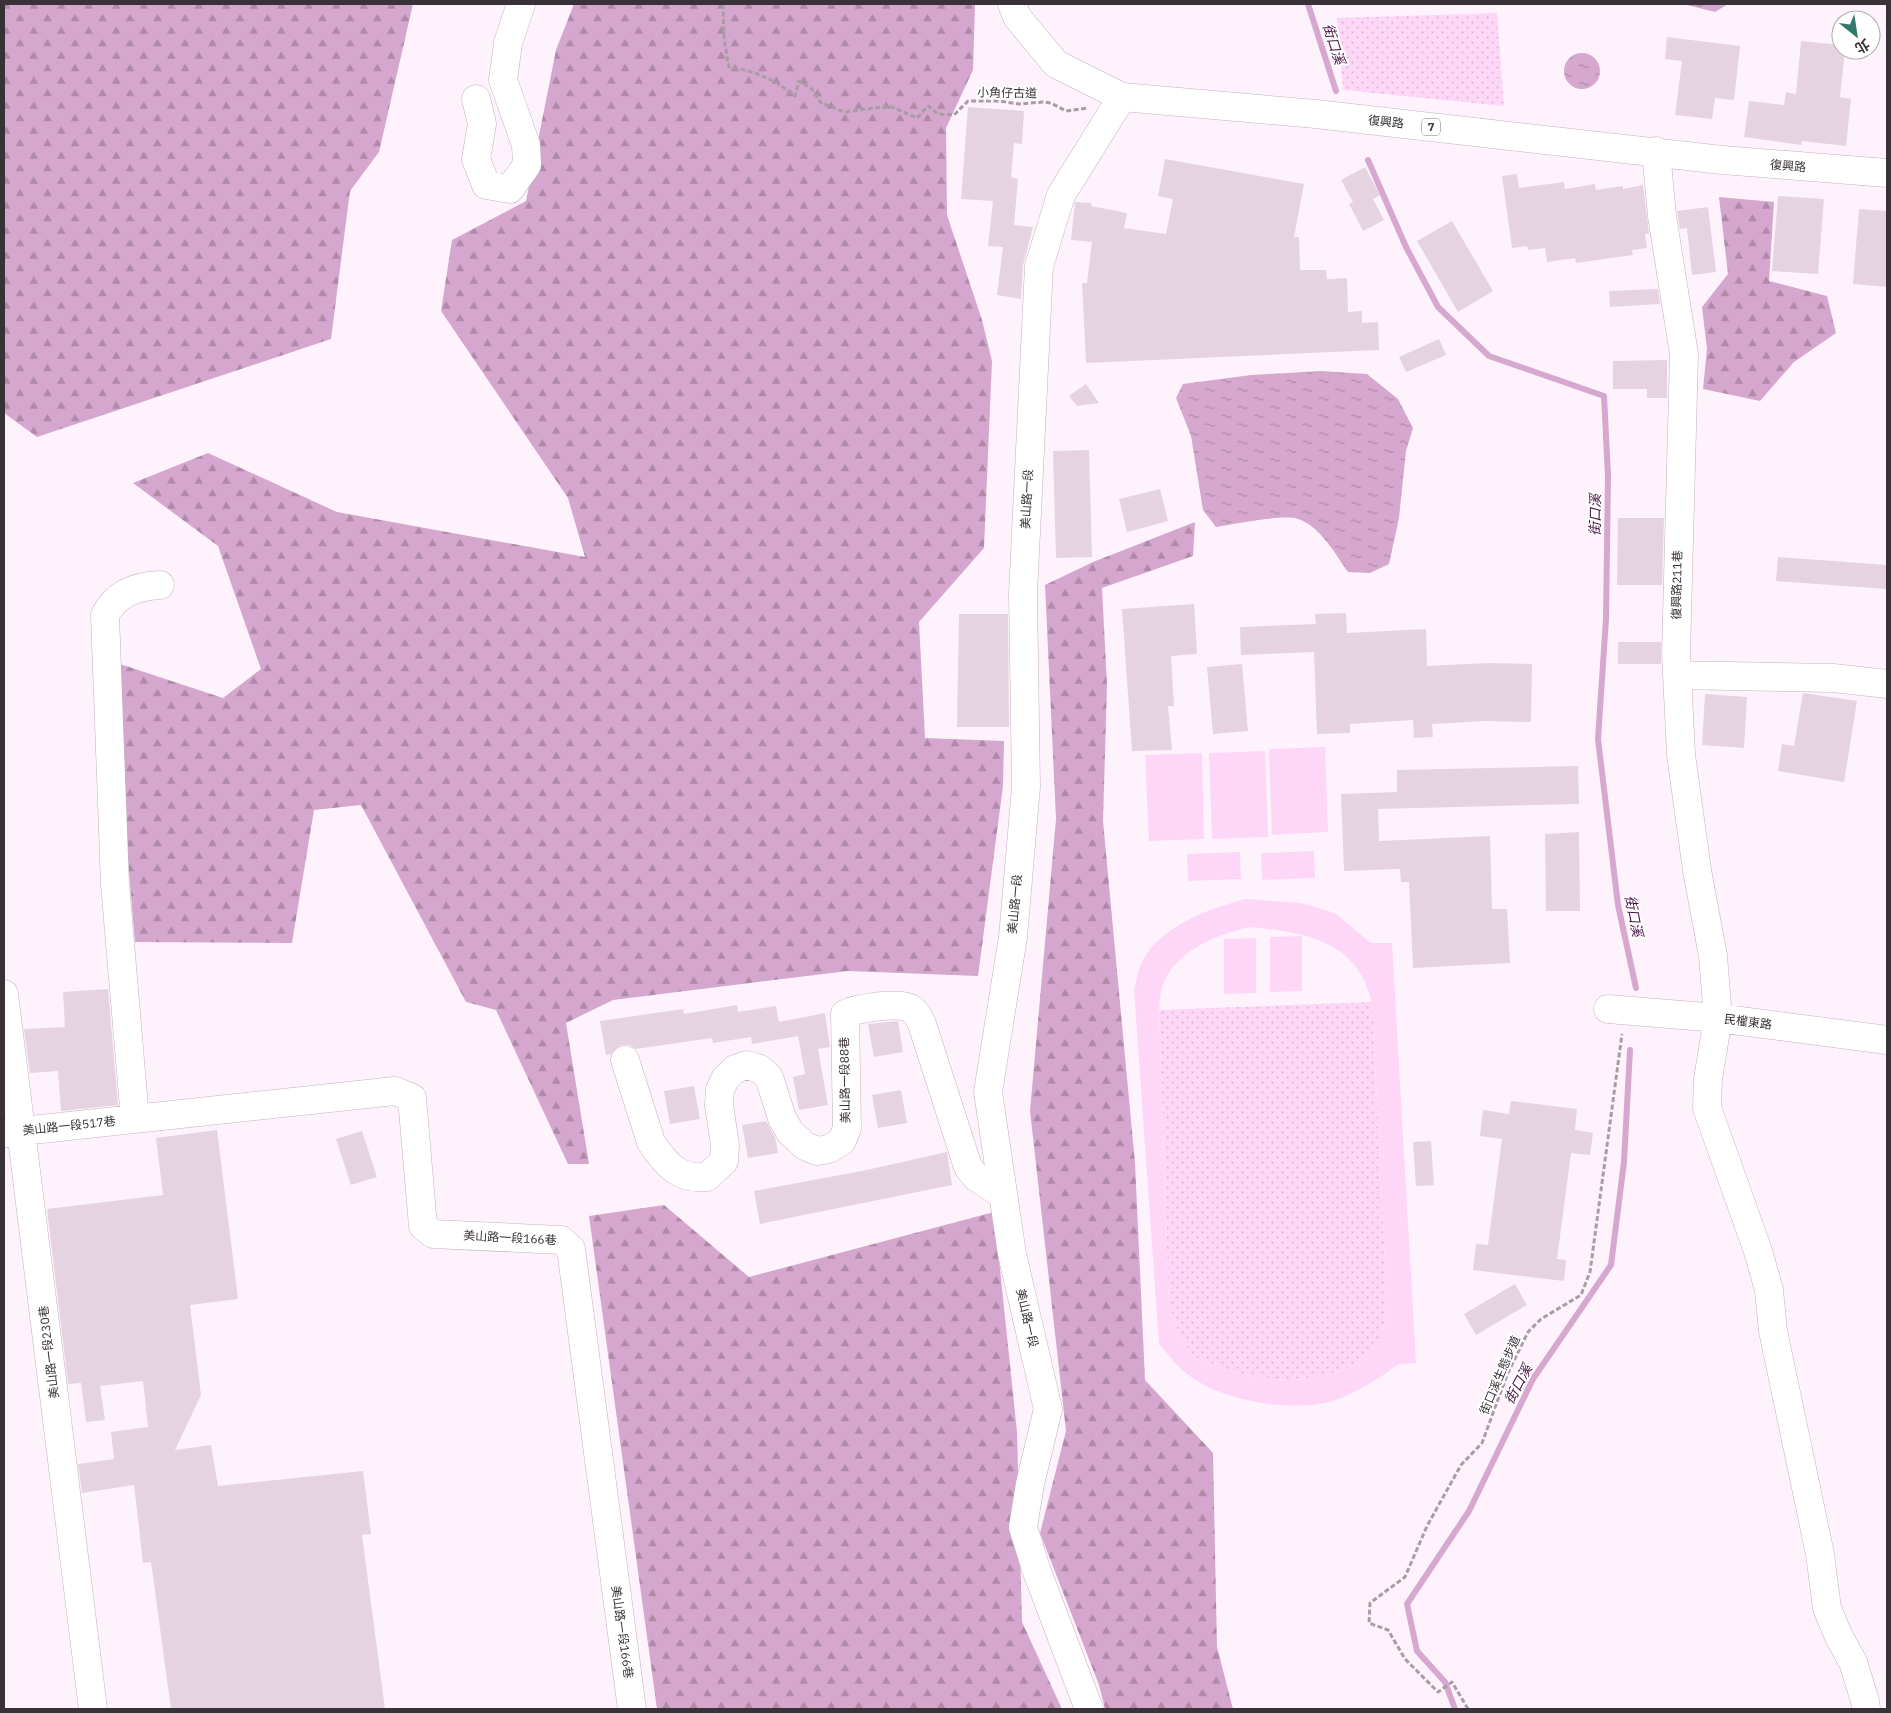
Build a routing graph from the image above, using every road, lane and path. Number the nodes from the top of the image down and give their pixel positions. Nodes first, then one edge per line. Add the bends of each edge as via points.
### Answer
1 (521, 4) edge
2 (723, 4) edge
3 (1012, 4) edge
4 (1122, 97) junction
5 (476, 99) dead end
6 (1656, 151) junction
7 (1887, 173) edge
8 (160, 585) dead end
9 (1677, 676) junction
10 (1887, 684) edge
11 (4, 994) edge
12 (1616, 1017) joint
13 (1718, 1018) junction
14 (1887, 1040) edge
15 (625, 1060) dead end
16 (135, 1120) junction
17 (13, 1132) edge
18 (1003, 1195) junction
19 (93, 1709) edge
20 (632, 1709) edge
21 (1088, 1709) edge
22 (1468, 1709) edge
23 (1866, 1709) edge

1 - 5 street via 508,43 502,80 526,145 528,165 510,189 486,185 476,160 482,124
2 - 4 path, 小角仔古道 via 729,66 754,71 779,82 795,96 799,82 812,90 821,103 845,112 890,106 917,118 928,106 938,114 954,115 968,101 999,100 1019,104 1051,103 1066,111 1092,108
3 - 4 street, 復興路 / 7 via 1017,16 1056,64
4 - 6 street, 復興路 / 7 via 1316,114
4 - 18 street, 美山路一段 via 1061,195 1039,266 1022,594 1026,787 1013,937 988,1092
6 - 7 street, 復興路 / 7 via 1741,162
6 - 9 street, 復興路211巷 via 1662,216 1684,354
8 - 16 street via 143,586 125,593 111,604 105,615 115,884
9 - 10 street via 1833,678
9 - 13 street, 復興路211巷 via 1681,755 1713,956
11 - 17 street, 美山路一段230巷
12 - 13 street, 民權東路
12 - 22 path, 街口溪生態步道 via 1590,1272 1581,1295 1528,1332 1504,1382 1482,1443 1461,1466 1405,1577 1370,1603 1369,1623 1388,1630 1405,1659 1438,1692 1452,1682
13 - 14 street, 民權東路
13 - 23 street, 復興路211巷 via 1708,1080 1708,1108 1769,1290 1773,1330 1820,1554 1827,1608 1853,1662
15 - 18 street, 美山路一段88巷 via 651,1142 657,1151 678,1174 688,1178 707,1177 724,1161 720,1090 725,1079 736,1069 747,1065 760,1069 769,1078 790,1132 805,1146 817,1151 829,1149 842,1142 847,1128 845,1014 852,1010 910,1008 918,1014 922,1024 968,1167 976,1177
16 - 17 street, 美山路一段517巷
16 - 20 street, 美山路一段166巷 via 395,1092 412,1098 423,1226 433,1234 561,1240 571,1249
17 - 19 street, 美山路一段230巷
18 - 21 street, 美山路一段 via 1012,1254 1048,1409 1023,1527

